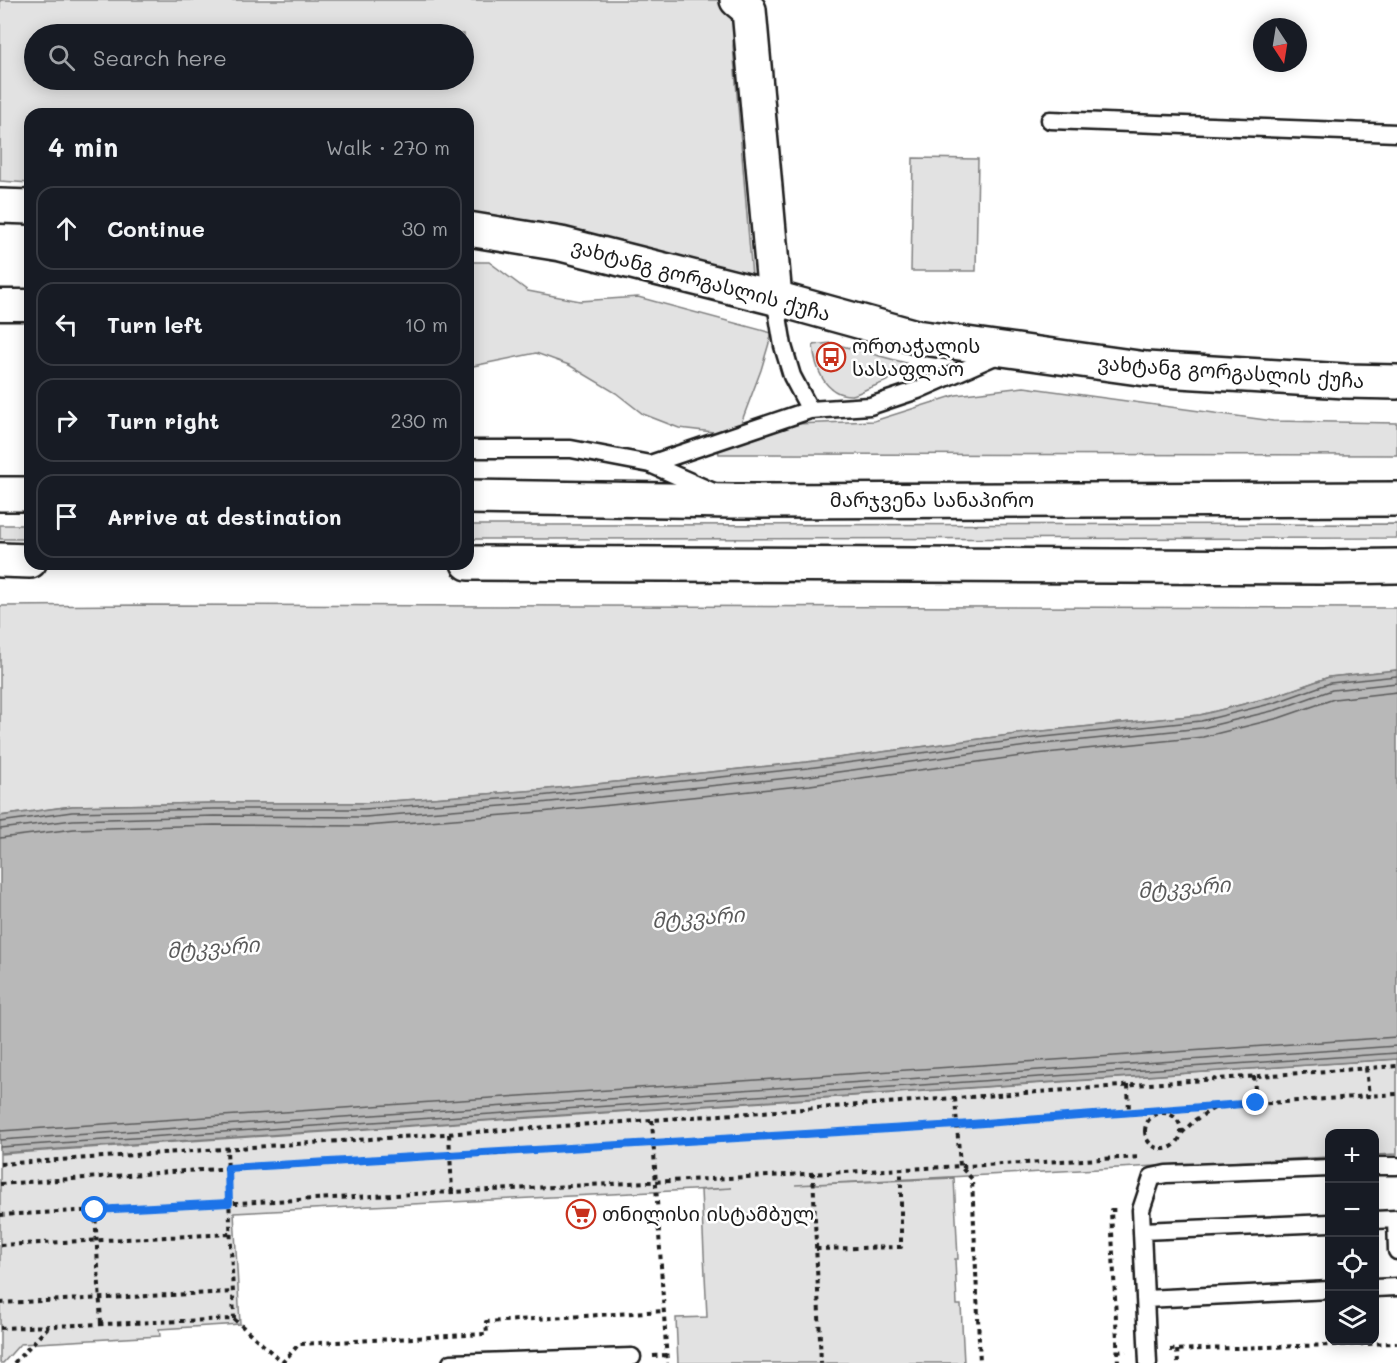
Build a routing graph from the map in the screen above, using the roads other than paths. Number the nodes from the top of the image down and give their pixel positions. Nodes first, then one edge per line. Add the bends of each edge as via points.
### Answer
1 (745, 3) edge
2 (1050, 120) dead end
3 (1397, 133) edge
4 (0, 206) edge
5 (24, 207) edge
6 (474, 231) edge
7 (0, 298) edge
8 (24, 298) edge
9 (775, 298) junction
10 (0, 312) edge
11 (24, 312) edge
12 (1009, 350) junction
13 (1392, 375) edge
14 (810, 410) junction
15 (474, 449) edge
16 (650, 464) junction
17 (0, 494) edge
18 (24, 494) edge
19 (474, 497) edge
20 (1397, 499) edge
21 (734, 501) junction
22 (0, 560) edge
23 (24, 561) edge
24 (474, 563) edge
25 (1397, 566) edge
26 (1379, 1166) edge
27 (1397, 1166) edge
28 (1325, 1168) edge
29 (1379, 1220) edge
30 (1325, 1223) edge
31 (1142, 1231) junction
32 (1397, 1251) edge
33 (1397, 1287) edge
34 (1379, 1288) edge
35 (1325, 1290) edge
36 (1145, 1299) junction
37 (632, 1357) dead end
38 (1148, 1357) edge
39 (546, 1361) edge
40 (451, 1363) edge

1 - 9 main road
2 - 3 lane
4 - 5 main road
6 - 9 main road, ვახტანგ გორგასლის ქუჩა via 561,244
7 - 8 lane
9 - 12 main road, ვახტანგ გორგასლის ქუჩა via 916,337
9 - 14 lane via 789,366
10 - 11 lane
12 - 13 main road, ვახტანგ გორგასლის ქუჩა via 1146,369 1345,381
12 - 14 lane via 918,390 870,406
14 - 16 lane
15 - 16 lane via 571,449
16 - 21 lane
17 - 18 main road
19 - 21 main road, მარჯვენა სანაპირო
20 - 21 main road, მარჯვენა სანაპირო
22 - 23 main road
24 - 25 main road
26 - 27 lane
28 - 31 lane via 1152,1177 1141,1210
29 - 32 lane via 1396,1220
30 - 31 lane
31 - 36 lane
33 - 34 lane
35 - 36 lane
36 - 38 lane
37 - 39 lane
39 - 40 lane

